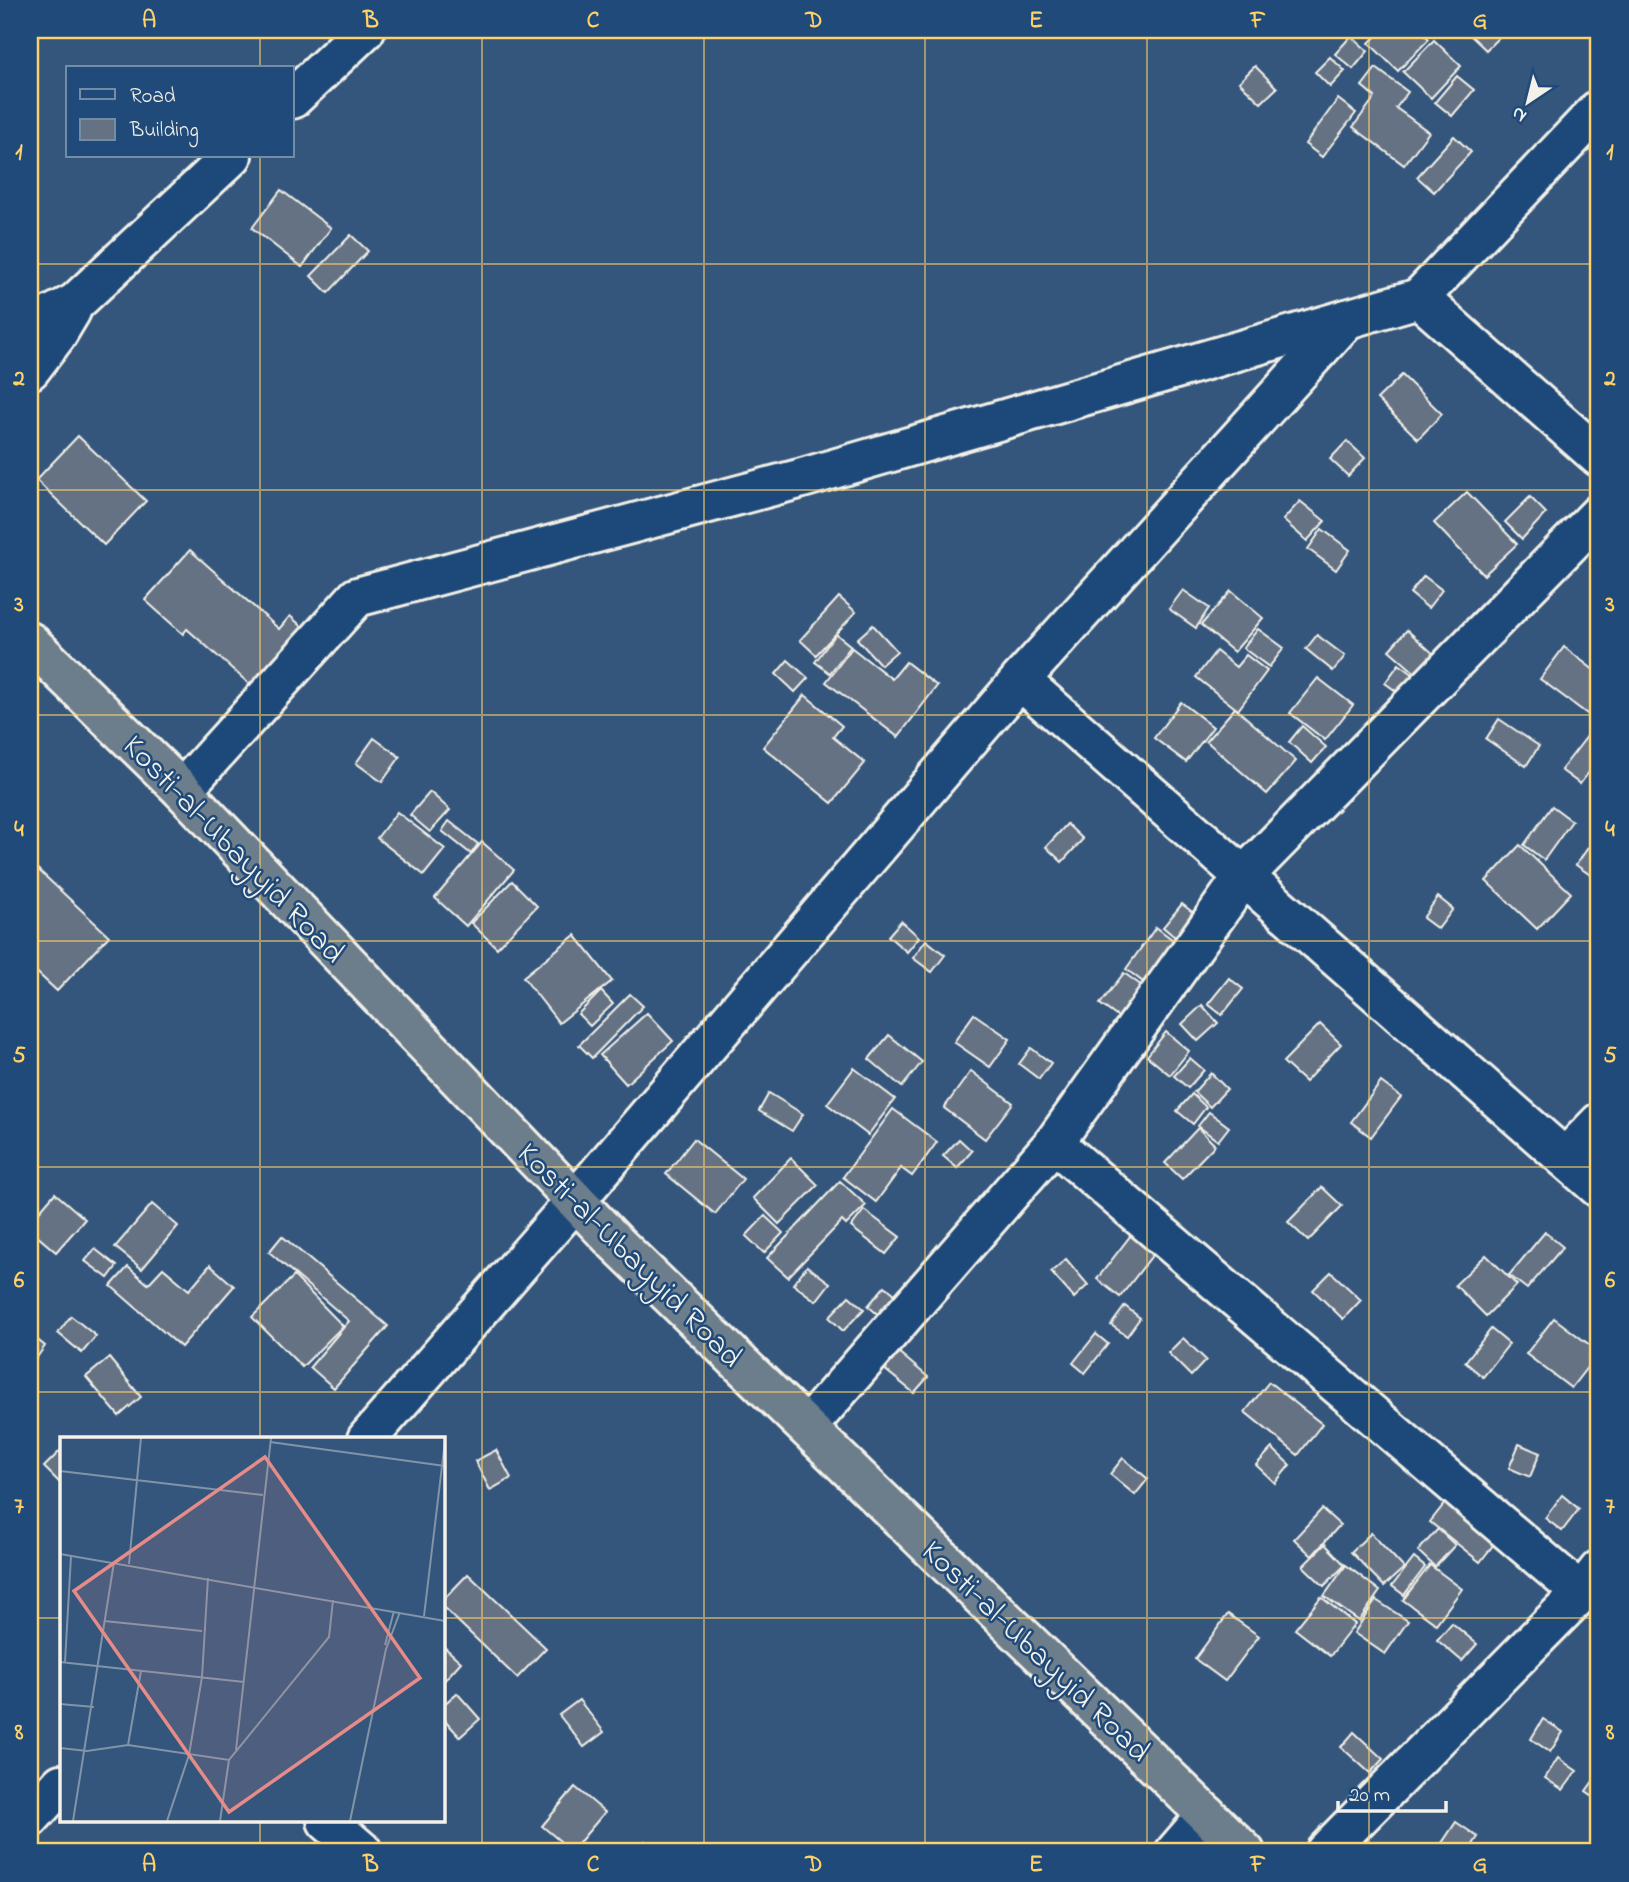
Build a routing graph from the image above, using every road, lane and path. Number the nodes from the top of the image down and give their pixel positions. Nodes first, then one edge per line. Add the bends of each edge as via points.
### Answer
1 (366, 30) edge
2 (294, 97) edge
3 (1599, 109) edge
4 (230, 158) edge
5 (1419, 298) junction
6 (75, 303) junction
7 (1347, 319) junction
8 (30, 330) edge
9 (30, 370) edge
10 (1599, 457) edge
11 (1599, 514) edge
12 (30, 642) edge
13 (1020, 680) junction
14 (181, 790) junction
15 (1244, 876) junction
16 (1599, 1123) edge
17 (1054, 1143) junction
18 (1565, 1158) junction
19 (1599, 1188) edge
20 (575, 1201) junction
21 (807, 1427) junction
22 (370, 1437) edge
23 (1590, 1581) edge
24 (60, 1785) edge
25 (1207, 1815) junction
26 (30, 1818) edge
27 (328, 1822) edge
28 (363, 1852) edge
29 (1175, 1852) edge
30 (1245, 1852) edge
31 (1325, 1852) edge

1 - 2 street
3 - 5 street
4 - 6 street
5 - 7 street
5 - 10 street
6 - 8 street
6 - 9 street
7 - 13 street
7 - 14 street via 799,479 357,597
11 - 15 street
12 - 14 highway, Kosti-al-Ubayyid Road
13 - 15 street
13 - 20 street
14 - 20 highway, Kosti-al-Ubayyid Road
15 - 17 street
15 - 18 street
16 - 18 street
17 - 21 street
17 - 23 street
18 - 19 street
20 - 21 highway, Kosti-al-Ubayyid Road
20 - 22 street
21 - 25 highway, Kosti-al-Ubayyid Road
23 - 31 street
24 - 26 street
25 - 29 street
25 - 30 highway, Kosti-al-Ubayyid Road
27 - 28 street

